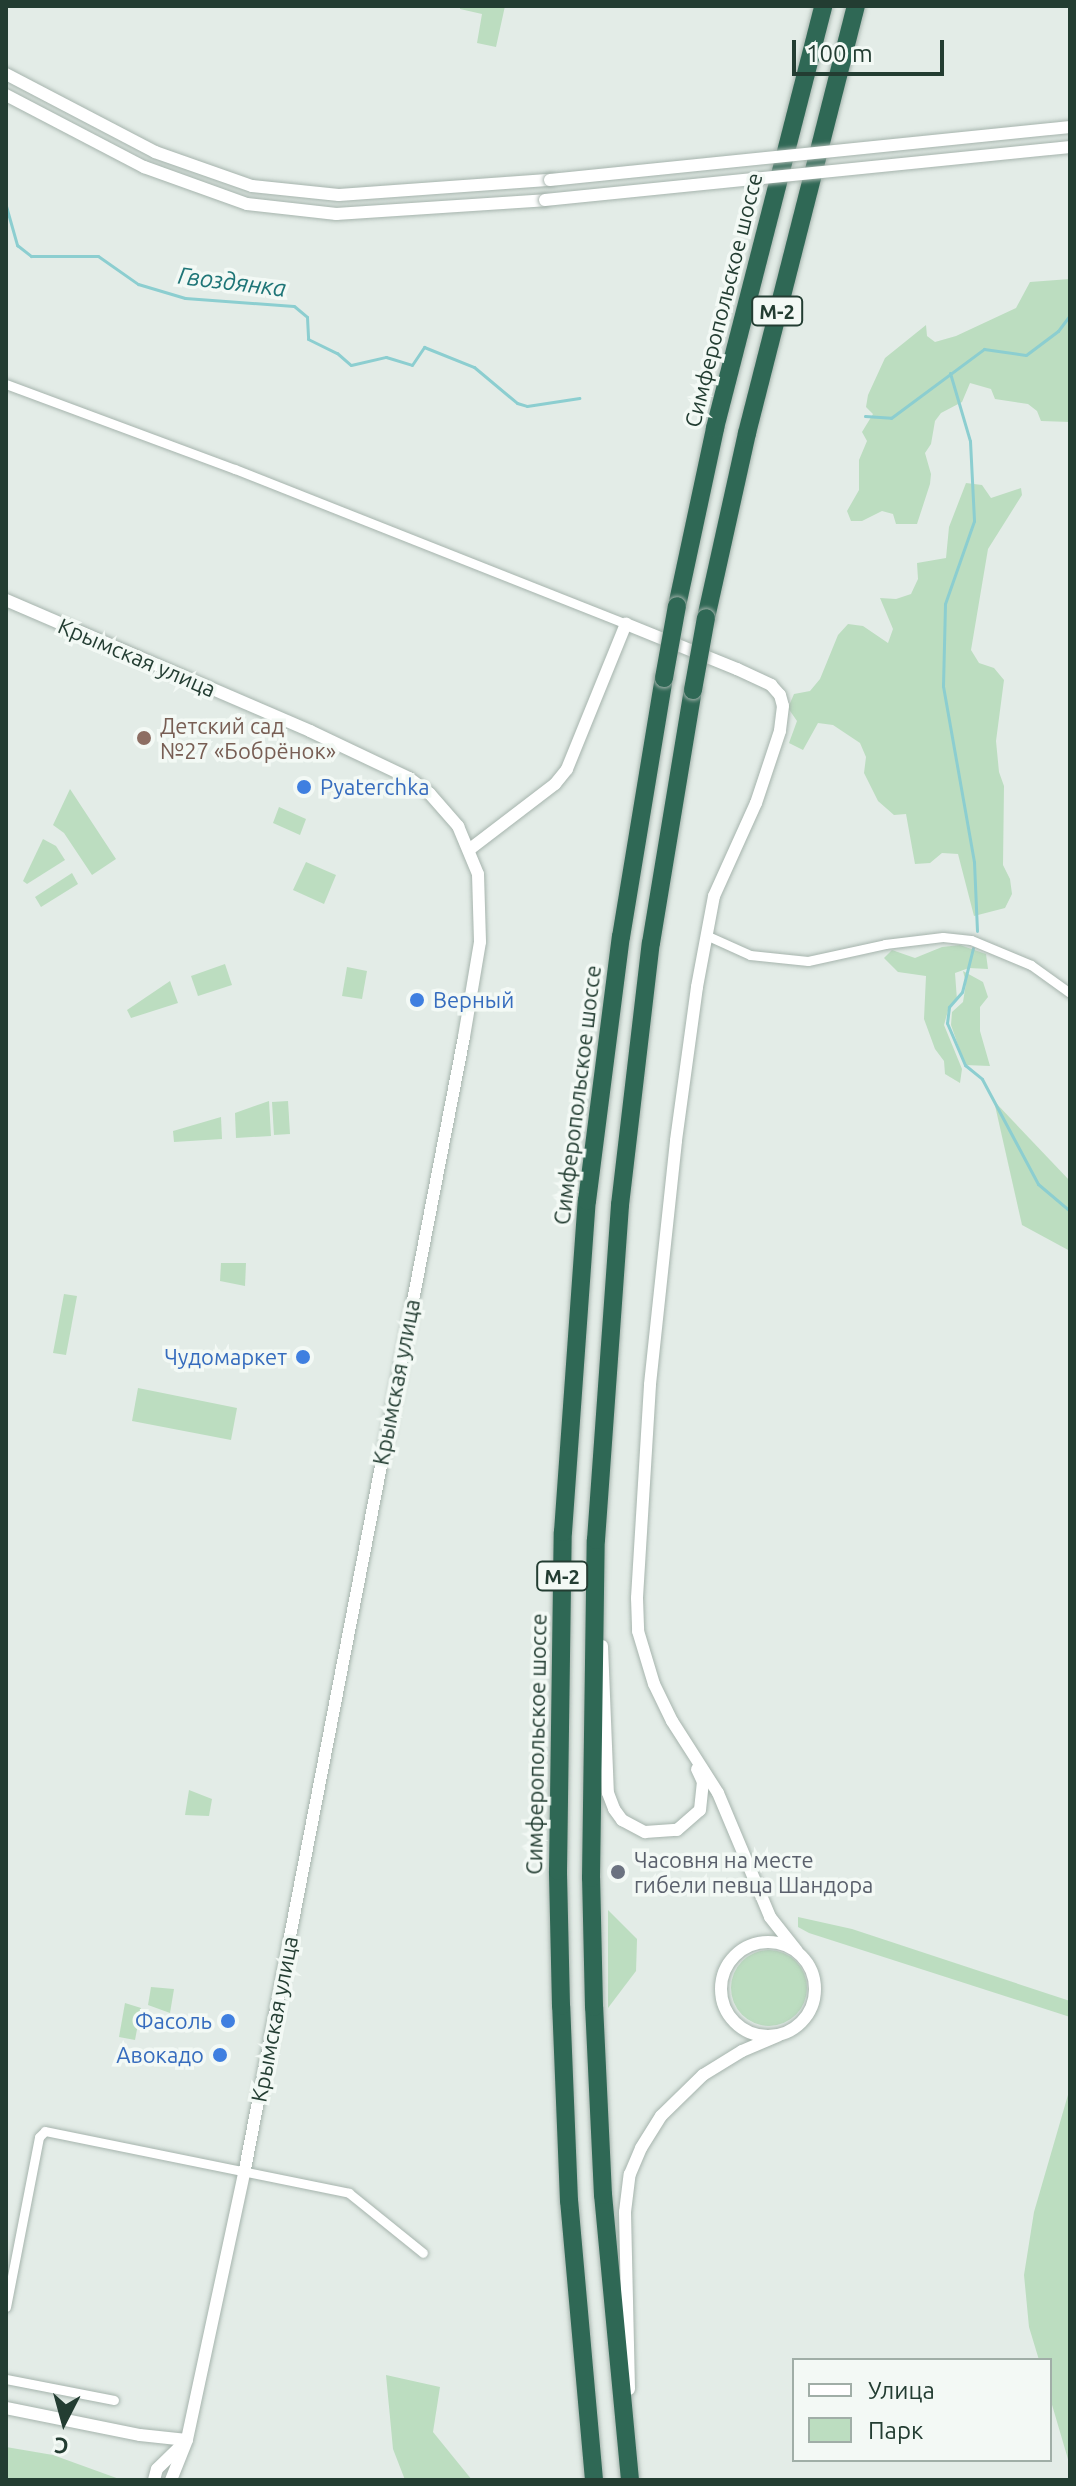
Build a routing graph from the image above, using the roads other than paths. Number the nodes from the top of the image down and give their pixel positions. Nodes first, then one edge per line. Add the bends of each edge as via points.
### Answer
1 (823, 6) edge
2 (856, 6) edge
3 (6, 74) edge
4 (6, 95) edge
5 (1070, 127) edge
6 (1070, 147) edge
7 (6, 384) edge
8 (6, 600) edge
9 (626, 624) junction
10 (470, 849) junction
11 (708, 936) junction
12 (1070, 993) edge
13 (595, 1571) junction
14 (689, 1747) junction
15 (797, 1951) junction
16 (778, 2036) junction
17 (245, 2169) junction
18 (423, 2253) dead end
19 (6, 2307) edge
20 (6, 2379) edge
21 (114, 2400) dead end
22 (6, 2408) edge
23 (187, 2440) junction
24 (154, 2480) edge
25 (171, 2480) edge
26 (594, 2480) edge
27 (631, 2480) edge

1 - 26 highway, Симферопольское шоссе / М-2, bridge via 715,428 677,606 621,937 587,1201 563,1532 558,1871 569,2201
2 - 13 highway, М-2, bridge via 747,433 693,690 651,943 620,1205
3 - 5 street, bridge via 155,152 252,186 339,195 550,180
4 - 6 street, bridge via 144,167 247,204 336,214 545,200
7 - 9 street
8 - 10 street, Крымская улица via 385,764 444,808
9 - 10 street via 567,769
9 - 11 street via 771,685 783,706 756,803 714,896
10 - 17 street, Крымская улица via 481,904 475,978
11 - 12 street via 750,955 808,961 885,944 943,937 971,940 1031,965
11 - 14 street via 666,1229 637,1598 644,1658
13 - 14 street via 606,1685 608,1793 622,1820 633,1828 662,1833 693,1819 703,1798 703,1782
13 - 27 highway, М-2 via 594,2007 603,2195
14 - 15 street via 718,1793 770,1917
15 - 16 street via 813,1973 815,2000 802,2023
15 - 16 street via 784,1944 754,1944 731,1959 721,1982 731,2019 752,2034
16 - 27 street via 703,2075 675,2100 651,2129 630,2174 625,2212
17 - 18 street via 349,2193
17 - 19 street via 45,2131 39,2137
17 - 23 street, Крымская улица
20 - 21 street
22 - 23 street
23 - 24 street via 157,2469
23 - 25 street, Крымская улица

